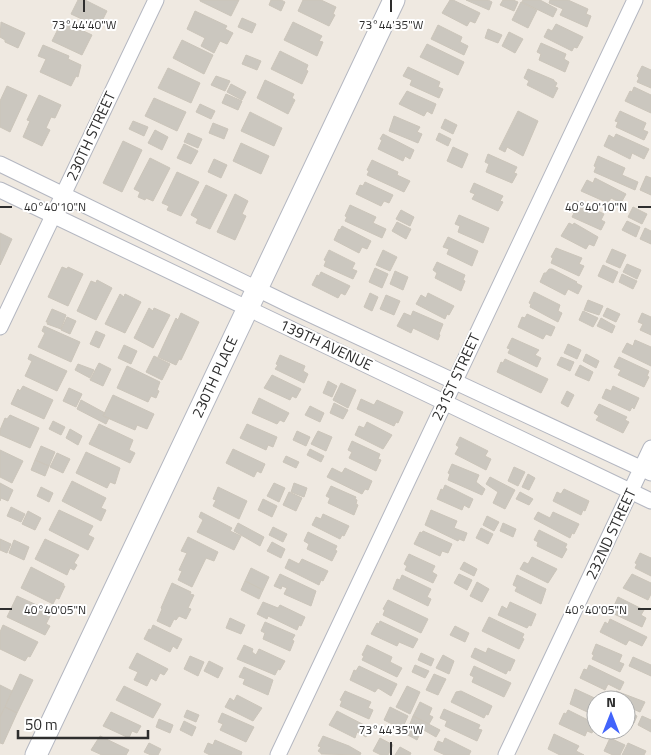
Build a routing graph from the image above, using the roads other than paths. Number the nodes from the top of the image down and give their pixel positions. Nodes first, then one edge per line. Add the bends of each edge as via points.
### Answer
1 (156, 0) edge
2 (394, 0) edge
3 (635, 0) edge
4 (0, 164) edge
5 (0, 190) edge
6 (63, 194) junction
7 (53, 215) junction
8 (257, 289) junction
9 (248, 309) junction
10 (0, 327) edge
11 (454, 380) junction
12 (444, 402) junction
13 (651, 448) edge
14 (646, 471) edge
15 (630, 492) junction
16 (651, 501) edge
17 (36, 755) edge
18 (278, 755) edge
19 (506, 755) edge

1 - 6 street, 230TH STREET
2 - 8 street, 230TH PLACE
3 - 11 street, 231ST STREET
4 - 6 street, 139TH AVENUE
5 - 7 street, 139TH AVENUE
6 - 7 street, 230TH STREET
6 - 8 street, 139TH AVENUE
7 - 9 street, 139TH AVENUE
7 - 10 street, 230TH STREET
8 - 9 street, 230TH PLACE
8 - 11 street, 139TH AVENUE
9 - 12 street, 139TH AVENUE
9 - 17 street, 230TH PLACE
11 - 12 street, 231ST STREET
11 - 14 street, 139TH AVENUE
12 - 15 street, 139TH AVENUE
12 - 18 street, 231ST STREET
13 - 14 street, 232ND STREET
14 - 15 street, 232ND STREET
15 - 16 street, 139TH AVENUE
15 - 19 street, 232ND STREET

